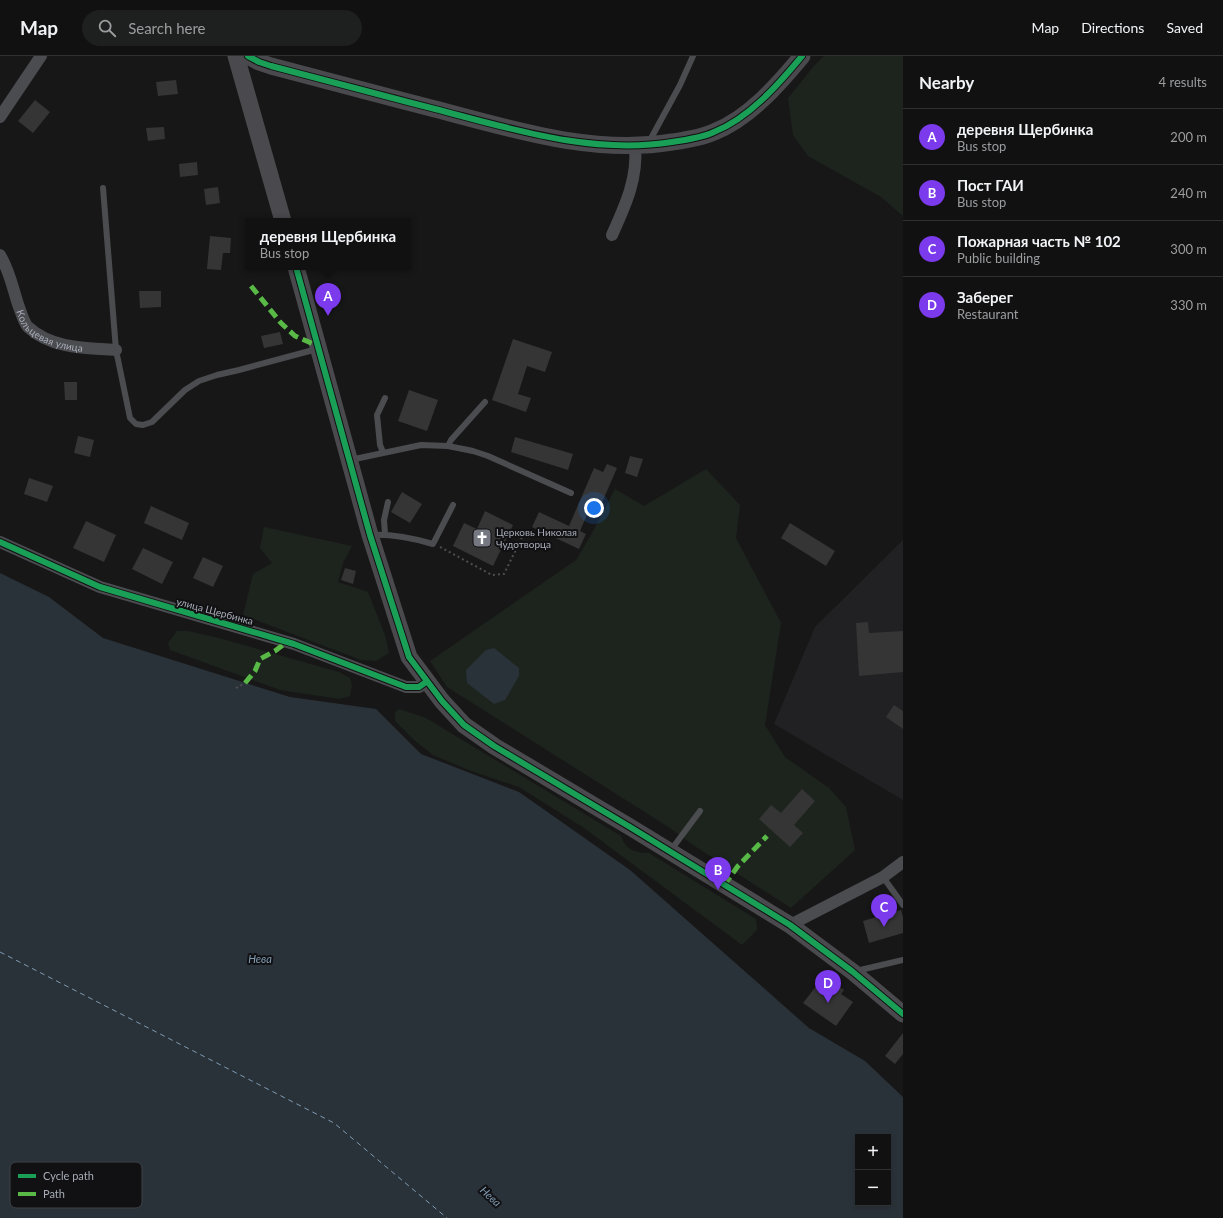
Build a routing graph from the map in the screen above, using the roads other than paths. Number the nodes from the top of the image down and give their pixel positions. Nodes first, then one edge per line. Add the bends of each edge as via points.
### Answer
1 (41, 56) edge
2 (236, 56) edge
3 (248, 56) edge
4 (693, 56) edge
5 (802, 56) edge
6 (0, 116) edge
7 (641, 146) junction
8 (103, 188) dead end
9 (282, 218) edge
10 (612, 235) dead end
11 (0, 255) edge
12 (297, 270) edge
13 (319, 348) junction
14 (116, 350) junction
15 (385, 398) dead end
16 (485, 402) dead end
17 (448, 446) junction
18 (383, 452) junction
19 (348, 460) junction
20 (571, 493) dead end
21 (388, 502) dead end
22 (453, 505) dead end
23 (377, 534) junction
24 (0, 542) edge
25 (426, 682) junction
26 (700, 811) dead end
27 (670, 852) junction
28 (903, 862) edge
29 (883, 877) junction
30 (903, 905) edge
31 (790, 925) junction
32 (903, 960) edge
33 (853, 972) junction
34 (903, 1014) edge

1 - 6 street
2 - 9 street
3 - 7 street via 271,66 543,136 593,144
4 - 7 lane via 680,85
5 - 7 street via 763,99 727,125 714,132 683,141
7 - 10 street via 628,198
8 - 14 lane
11 - 14 street, Кольцевая улица via 27,326 48,340 74,348
12 - 13 street
13 - 14 lane via 199,381 185,390 152,422 143,425 136,424 130,418
13 - 19 street
15 - 18 lane via 377,415
16 - 17 lane
17 - 18 lane via 421,445
17 - 20 lane via 473,450
18 - 19 lane
19 - 23 street
21 - 23 lane via 384,520
22 - 23 lane via 433,544 408,537
23 - 25 street via 409,658
24 - 25 street, улица Щербинка via 100,587 294,644 406,688 419,687
25 - 27 street via 464,724 494,746
26 - 27 lane
27 - 31 street
28 - 29 street
29 - 30 lane
29 - 31 street
31 - 33 street
32 - 33 lane
33 - 34 street

